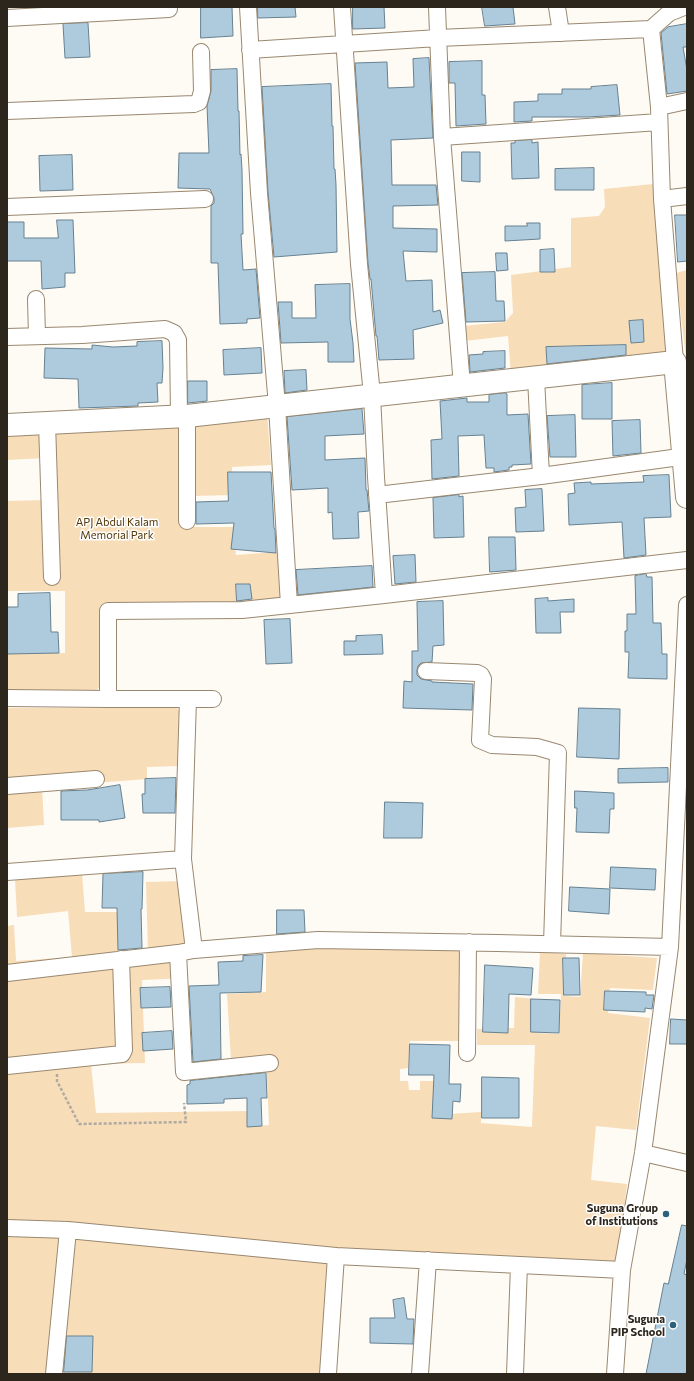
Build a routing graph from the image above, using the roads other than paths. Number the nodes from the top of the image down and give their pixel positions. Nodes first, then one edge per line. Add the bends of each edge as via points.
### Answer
1 (248, 7) edge
2 (342, 7) edge
3 (437, 7) edge
4 (557, 7) edge
5 (684, 7) edge
6 (169, 9) dead end
7 (7, 18) edge
8 (651, 29) junction
9 (561, 33) junction
10 (438, 38) junction
11 (344, 44) junction
12 (250, 50) junction
13 (200, 52) dead end
14 (687, 101) edge
15 (7, 111) edge
16 (659, 114) junction
17 (442, 137) junction
18 (687, 196) edge
19 (205, 199) dead end
20 (662, 199) junction
21 (7, 207) edge
22 (36, 299) dead end
23 (37, 336) junction
24 (7, 337) edge
25 (675, 362) junction
26 (536, 378) junction
27 (462, 386) junction
28 (372, 395) junction
29 (277, 406) junction
30 (183, 416) junction
31 (47, 423) junction
32 (7, 425) edge
33 (686, 456) edge
34 (541, 476) junction
35 (377, 495) junction
36 (687, 496) edge
37 (186, 520) dead end
38 (687, 560) edge
39 (52, 577) dead end
40 (384, 595) junction
41 (289, 605) junction
42 (687, 605) edge
43 (685, 654) edge
44 (426, 670) dead end
45 (7, 698) edge
46 (108, 699) junction
47 (188, 699) junction
48 (213, 699) dead end
49 (96, 779) dead end
50 (7, 786) edge
51 (184, 859) junction
52 (7, 872) edge
53 (469, 942) junction
54 (552, 944) junction
55 (670, 947) junction
56 (194, 950) junction
57 (178, 953) junction
58 (121, 959) junction
59 (7, 973) edge
60 (467, 1053) dead end
61 (270, 1063) dead end
62 (7, 1066) edge
63 (643, 1153) junction
64 (687, 1163) edge
65 (7, 1228) edge
66 (68, 1230) junction
67 (336, 1256) junction
68 (428, 1260) junction
69 (519, 1265) junction
70 (622, 1270) junction
71 (54, 1374) edge
72 (328, 1374) edge
73 (420, 1374) edge
74 (515, 1374) edge
75 (615, 1374) edge

1 - 12 street
2 - 11 street
3 - 10 street
4 - 9 street
5 - 8 street via 669,14
6 - 7 street
8 - 9 street
8 - 16 street
9 - 10 street
10 - 11 street
10 - 17 street
11 - 12 street
11 - 28 street via 359,264
12 - 29 street
13 - 15 street via 202,91 199,102 194,104
14 - 16 street
16 - 17 street
16 - 20 street
17 - 27 street
18 - 20 street
19 - 21 street
20 - 25 street
22 - 23 street
23 - 24 street
23 - 30 street via 165,329 174,333 178,340
25 - 26 street
25 - 33 street
26 - 27 street
26 - 34 street
27 - 28 street
28 - 29 street
28 - 35 street
29 - 30 street
29 - 41 street
30 - 31 street
30 - 37 street
31 - 32 street
31 - 39 street
33 - 34 street
33 - 36 street
34 - 35 street
35 - 40 street
38 - 40 street
40 - 41 street
41 - 46 street via 242,610 108,610
42 - 43 street
43 - 55 street
44 - 54 street via 481,675 483,700 480,740 492,745 537,747 558,753
45 - 46 street
46 - 47 street
47 - 48 street
47 - 51 street
49 - 50 street
51 - 52 street
51 - 56 street
53 - 54 street
53 - 56 street via 318,940
53 - 60 street
54 - 55 street
55 - 63 street
56 - 57 street
57 - 58 street
57 - 61 street via 184,1072
58 - 59 street
58 - 62 street via 124,1052 120,1055
63 - 64 street
63 - 70 street
65 - 66 street
66 - 67 street
66 - 71 street
67 - 68 street
67 - 72 street
68 - 69 street
68 - 73 street
69 - 70 street
69 - 74 street
70 - 75 street

